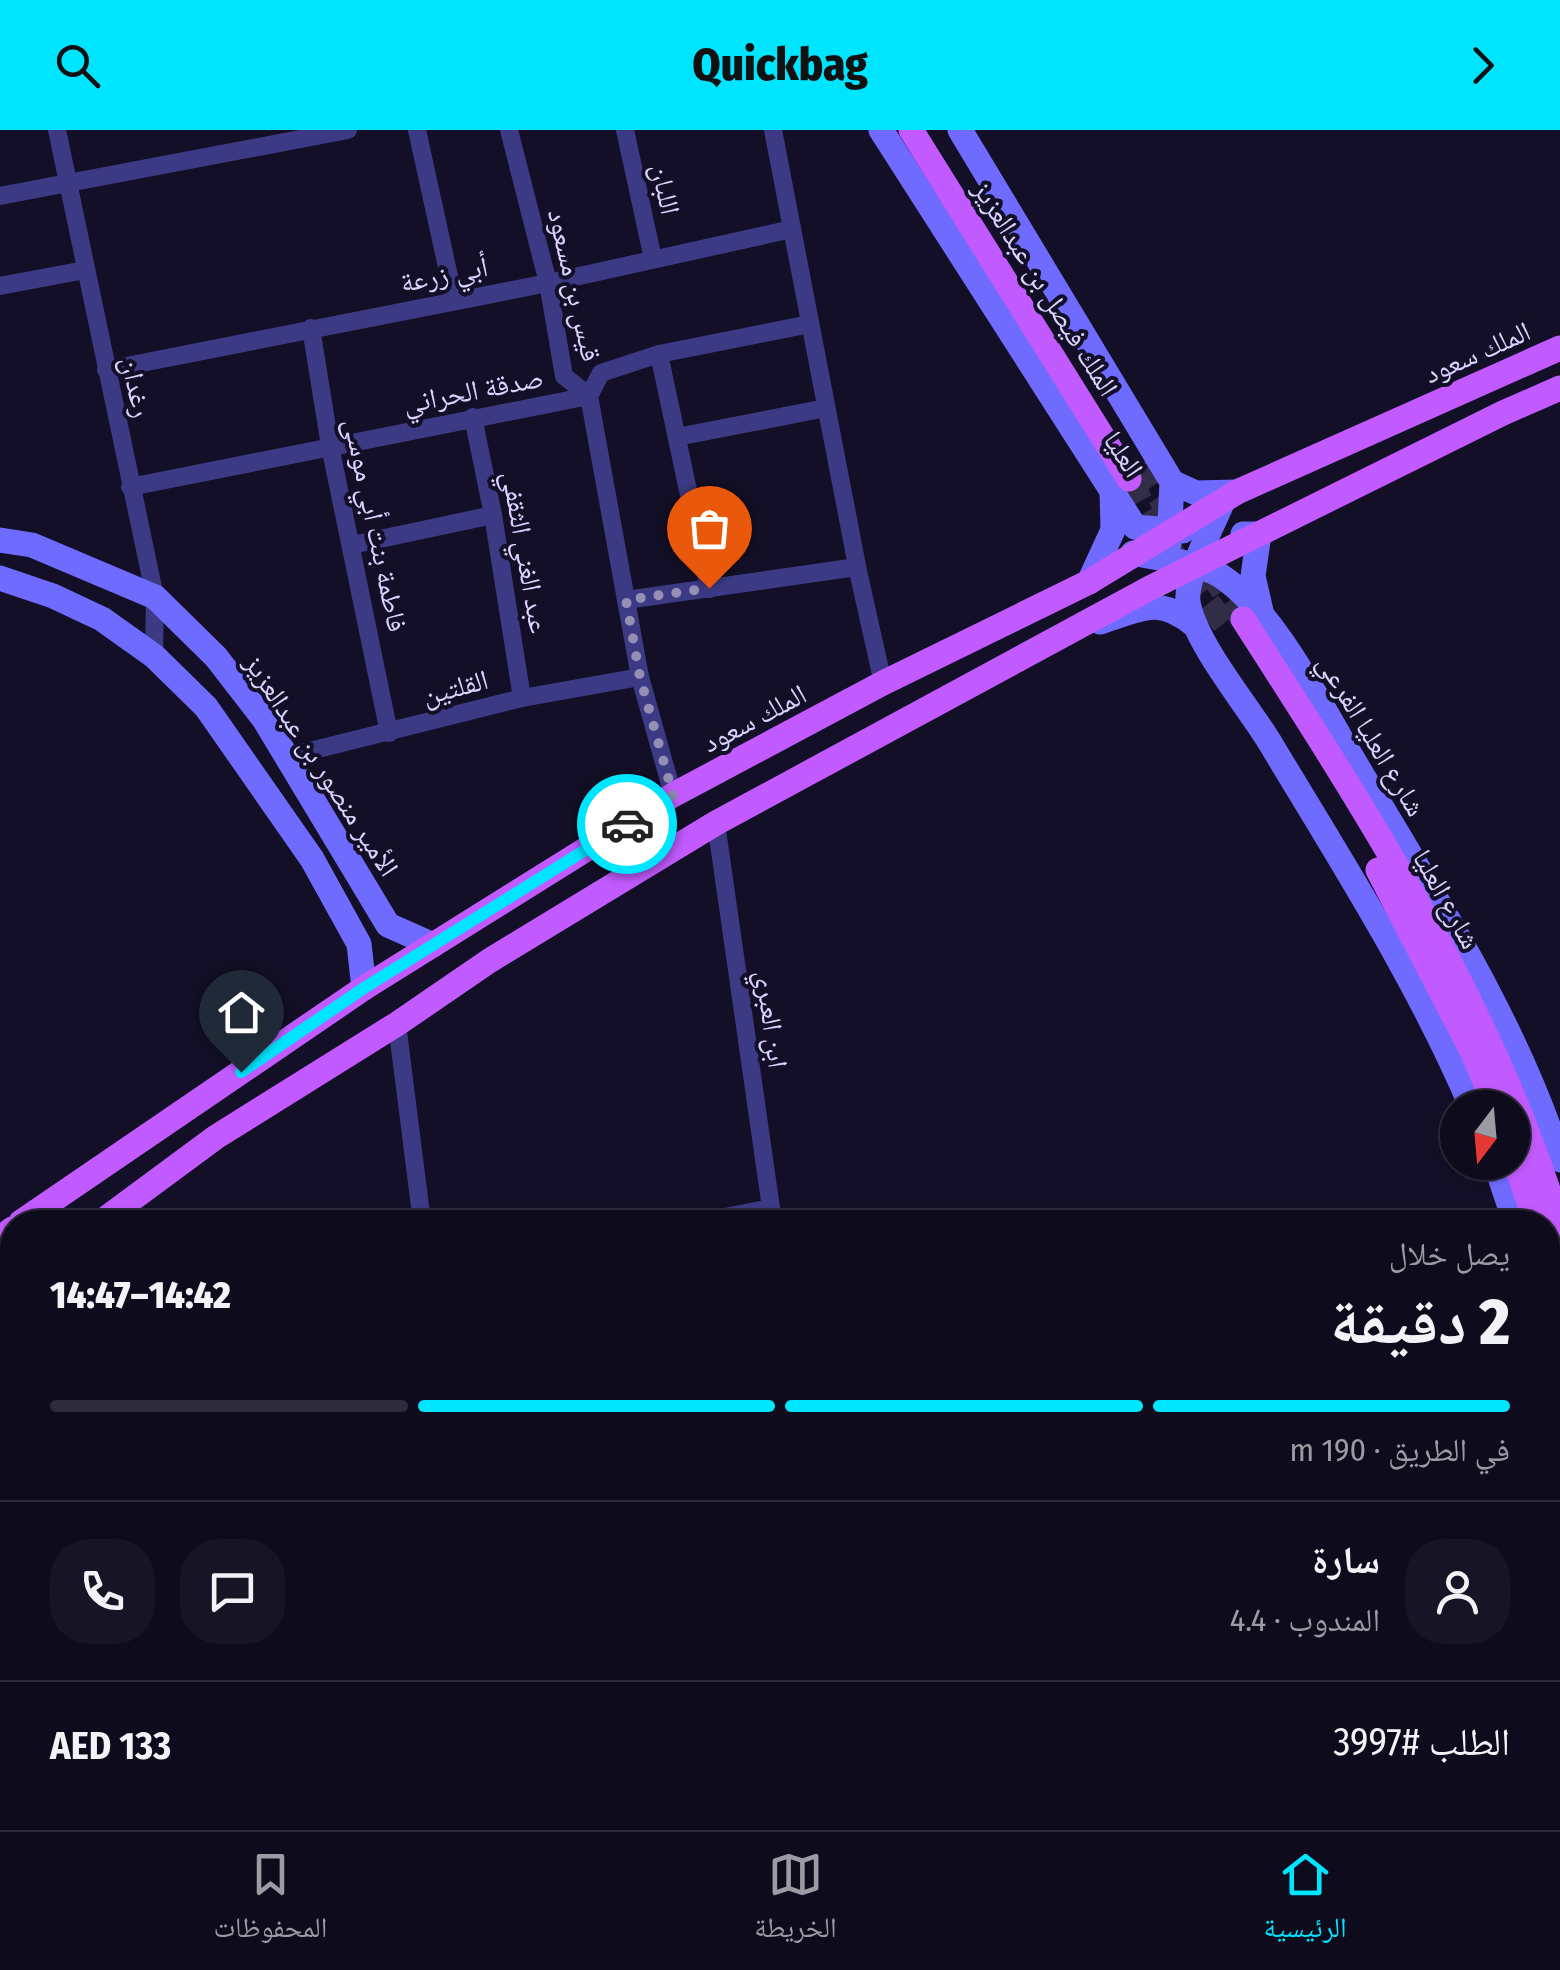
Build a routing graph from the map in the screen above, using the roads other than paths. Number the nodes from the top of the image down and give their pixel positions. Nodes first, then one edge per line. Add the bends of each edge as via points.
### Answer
1 (56, 130) edge
2 (348, 130) edge
3 (417, 130) edge
4 (509, 130) edge
5 (625, 130) edge
6 (773, 130) edge
7 (881, 130) edge
8 (911, 130) edge
9 (927, 130) edge
10 (960, 130) edge
11 (68, 183) junction
12 (0, 196) edge
13 (792, 229) junction
14 (653, 259) junction
15 (85, 270) junction
16 (548, 283) junction
17 (0, 286) edge
18 (454, 300) junction
19 (810, 324) junction
20 (310, 328) junction
21 (1560, 348) edge
22 (659, 354) junction
23 (106, 370) junction
24 (1560, 388) edge
25 (589, 396) junction
26 (826, 408) junction
27 (473, 417) junction
28 (677, 437) junction
29 (330, 446) junction
30 (1126, 479) junction
31 (1172, 482) junction
32 (130, 487) junction
33 (1230, 497) junction
34 (493, 515) junction
35 (1172, 530) junction
36 (1210, 532) junction
37 (1259, 534) junction
38 (0, 540) edge
39 (352, 545) junction
40 (1133, 553) junction
41 (858, 567) junction
42 (1196, 568) junction
43 (1163, 572) junction
44 (0, 578) edge
45 (1090, 582) junction
46 (709, 588) junction
47 (155, 597) junction
48 (626, 600) junction
49 (1244, 619) junction
50 (1193, 624) junction
51 (1067, 633) junction
52 (154, 656) junction
53 (640, 677) junction
54 (883, 684) junction
55 (522, 698) junction
56 (390, 733) junction
57 (286, 756) junction
58 (673, 795) junction
59 (716, 822) junction
60 (312, 859) junction
61 (353, 867) junction
62 (433, 946) junction
63 (364, 988) junction
64 (397, 1024) junction
65 (1464, 1090) edge
66 (1488, 1090) edge
67 (1560, 1160) edge
68 (1501, 1180) edge
69 (1521, 1180) edge
70 (39, 1210) edge
71 (117, 1210) edge
72 (420, 1210) edge
73 (771, 1210) edge
74 (1511, 1210) edge
75 (1532, 1210) edge
76 (1554, 1210) edge

1 - 11 street, رغدان
2 - 11 street
3 - 18 street
4 - 16 street, قيس بن مسعود
5 - 14 street, اللبان
6 - 13 street
7 - 30 street, العليا
8 - 30 main road, الملك فيصل بن عبدالعزيز
9 - 30 main road, الملك فيصل بن عبدالعزيز
10 - 31 street, العليا
11 - 12 street
11 - 15 street, رغدان
13 - 14 street, أبي زرعة
13 - 19 street
14 - 16 street, أبي زرعة
15 - 17 street
15 - 23 street, رغدان
16 - 18 street, أبي زرعة
16 - 25 street, قيس بن مسعود via 564,376
18 - 20 street, أبي زرعة
19 - 22 street
19 - 26 street
20 - 23 street, أبي زرعة
20 - 29 street, فاطمة بنت أبي موسى
21 - 33 main road, الملك سعود
22 - 25 street via 601,373
22 - 28 street
23 - 32 street, رغدان
24 - 37 main road
25 - 27 street, صدقة الحراني
25 - 48 street, قيس بن مسعود
26 - 28 street
26 - 41 street
27 - 29 street, صدقة الحراني
27 - 34 street, عبد الغني الثقفي
28 - 46 street
29 - 32 street, صدقة الحراني
29 - 39 street, فاطمة بنت أبي موسى
30 - 35 street, العليا via 1135,527
30 - 45 street
31 - 33 street
31 - 35 street, العليا
32 - 47 street, رغدان
33 - 35 main road, الملك سعود
33 - 36 street
34 - 39 street
34 - 55 street, عبد الغني الثقفي
35 - 36 street, العليا
35 - 40 main road, الملك سعود
35 - 43 street, العليا
36 - 37 street, العليا
36 - 42 street
37 - 42 main road
37 - 49 street, شارع العليا الفرعي
38 - 47 street, الأمير منصور بن عبدالعزيز via 32,545
39 - 56 street, فاطمة بنت أبي موسى
40 - 43 street
40 - 45 main road, الملك سعود
41 - 46 street
41 - 54 street
42 - 43 main road
42 - 49 street, شارع العليا الفرعي via 1220,575
42 - 50 street via 1187,596
43 - 51 main road
44 - 52 street via 102,619
45 - 54 main road, الملك سعود
46 - 48 street
47 - 52 street, رغدان
47 - 57 street, الأمير منصور بن عبدالعزيز via 216,657
48 - 53 street, قيس بن مسعود
49 - 66 main road, شارع العليا
49 - 67 street, شارع العليا الفرعي via 1323,708 1485,986
49 - 76 main road, شارع العليا via 1434,934 1493,1050
50 - 51 street via 1154,605
50 - 65 street via 1400,962
51 - 59 main road
52 - 60 street via 206,707
53 - 55 street, القلتين
53 - 58 street, قيس بن مسعود
54 - 58 main road, الملك سعود
55 - 56 street, القلتين
56 - 57 street, القلتين
57 - 61 street, الأمير منصور بن عبدالعزيز
58 - 62 main road, الملك سعود
59 - 64 main road
59 - 73 street, ابن العبري
60 - 61 street via 364,927 371,926
60 - 63 street via 359,944
61 - 62 street, الأمير منصور بن عبدالعزيز via 388,925
62 - 63 main road, الملك سعود
63 - 70 main road, الملك سعود
64 - 71 main road via 216,1137
64 - 72 street
68 - 74 street
69 - 75 main road

